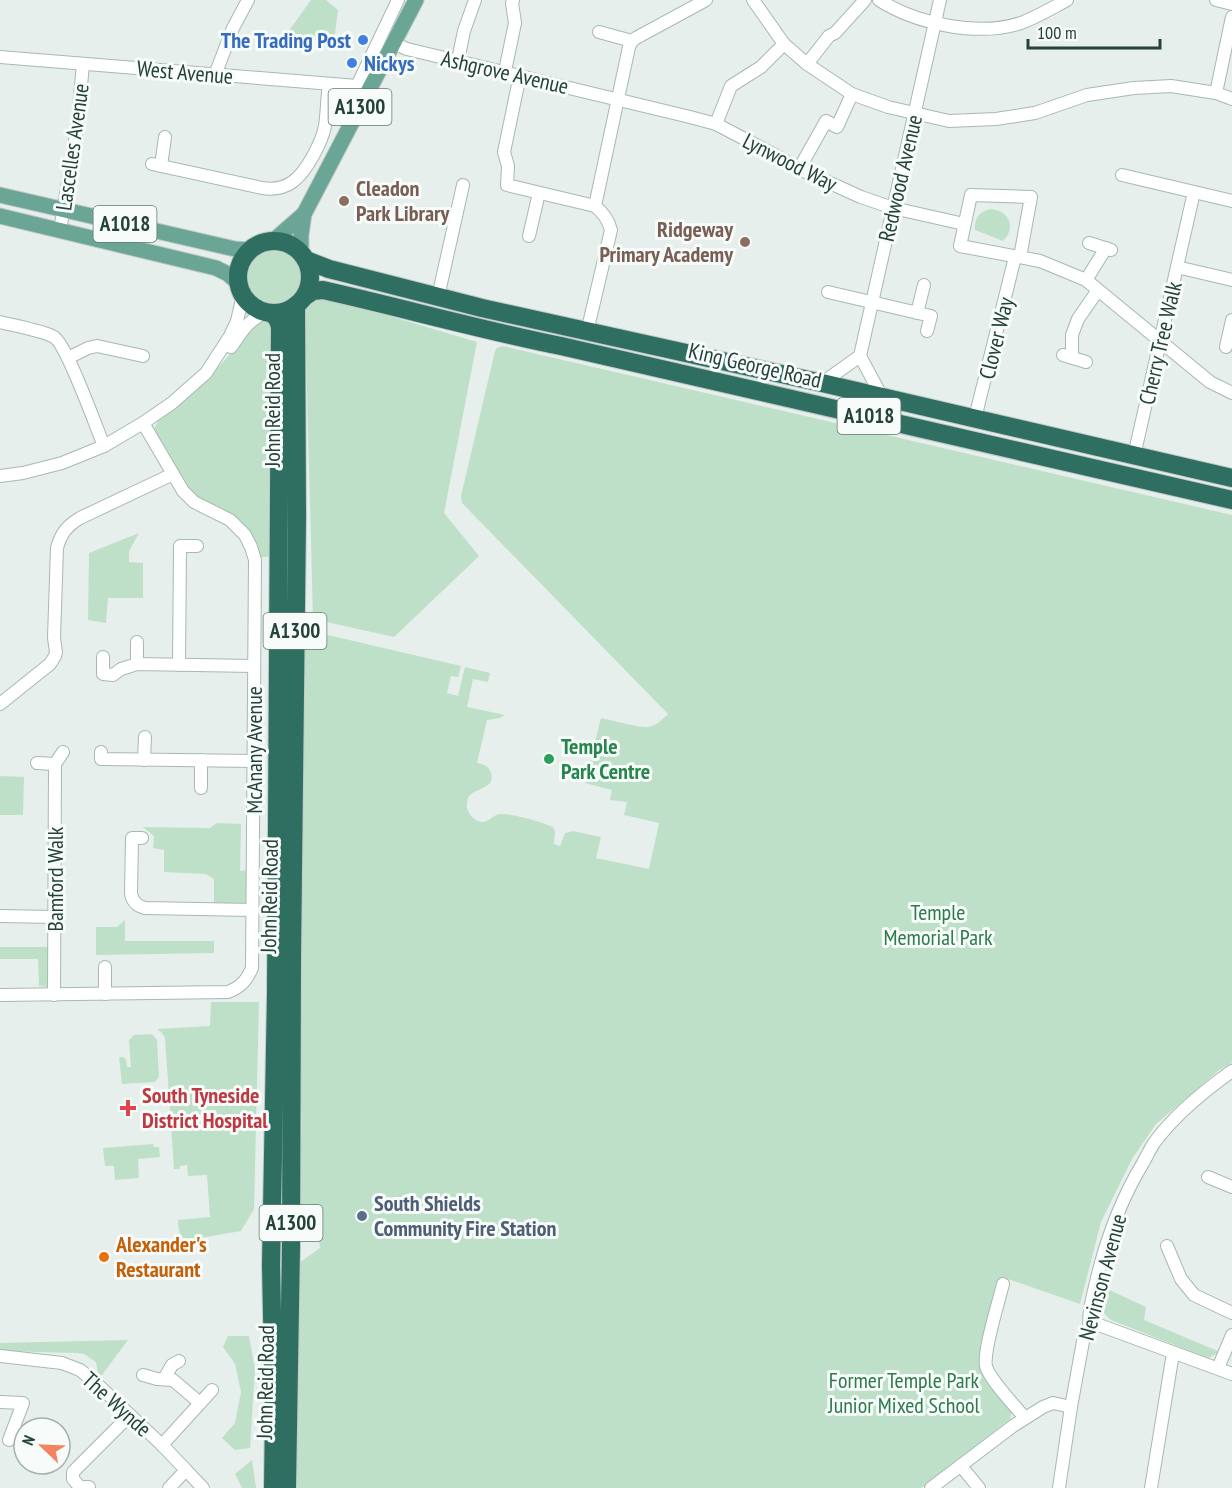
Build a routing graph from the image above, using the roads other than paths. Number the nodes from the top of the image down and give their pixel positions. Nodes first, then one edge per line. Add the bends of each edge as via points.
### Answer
1 (249, 0) edge
2 (398, 0) edge
3 (416, 0) edge
4 (474, 0) edge
5 (513, 0) edge
6 (706, 0) edge
7 (753, 0) edge
8 (866, 0) edge
9 (879, 0) edge
10 (940, 0) edge
11 (1067, 0) edge
12 (1216, 0) edge
13 (1232, 4) edge
14 (1232, 17) edge
15 (935, 22) junction
16 (598, 32) dead end
17 (632, 41) junction
18 (393, 43) junction
19 (784, 44) junction
20 (0, 57) edge
21 (458, 60) junction
22 (83, 64) junction
23 (807, 64) junction
24 (505, 72) junction
25 (214, 75) junction
26 (520, 75) junction
27 (329, 84) junction
28 (363, 89) junction
29 (1216, 93) junction
30 (852, 94) junction
31 (617, 99) junction
32 (1232, 99) edge
33 (914, 113) junction
34 (716, 124) junction
35 (165, 137) dead end
36 (799, 169) junction
37 (1122, 175) dead end
38 (464, 185) dead end
39 (1194, 192) junction
40 (539, 193) junction
41 (0, 195) edge
42 (1232, 201) edge
43 (595, 206) junction
44 (893, 208) junction
45 (64, 210) junction
46 (304, 214) junction
47 (0, 216) edge
48 (964, 224) junction
49 (60, 230) junction
50 (529, 236) dead end
51 (273, 241) junction
52 (1089, 243) dead end
53 (250, 250) junction
54 (303, 257) junction
55 (1018, 257) junction
56 (1177, 267) junction
57 (1086, 280) junction
58 (1232, 280) edge
59 (924, 285) dead end
60 (241, 290) junction
61 (1098, 290) junction
62 (828, 292) dead end
63 (438, 297) junction
64 (300, 301) junction
65 (872, 302) junction
66 (270, 312) junction
67 (917, 313) junction
68 (1232, 320) edge
69 (0, 322) edge
70 (565, 327) junction
71 (927, 331) dead end
72 (587, 332) junction
73 (1160, 340) junction
74 (561, 346) junction
75 (1226, 347) dead end
76 (143, 356) dead end
77 (860, 356) junction
78 (68, 358) junction
79 (1086, 362) dead end
80 (206, 373) junction
81 (822, 383) junction
82 (1232, 393) edge
83 (882, 397) junction
84 (817, 404) junction
85 (877, 418) junction
86 (975, 418) junction
87 (143, 423) junction
88 (104, 446) junction
89 (1134, 456) junction
90 (173, 474) junction
91 (0, 476) edge
92 (1129, 476) junction
93 (1232, 478) edge
94 (1232, 500) edge
95 (197, 546) dead end
96 (137, 642) dead end
97 (103, 657) dead end
98 (137, 664) junction
99 (179, 665) junction
100 (254, 666) junction
101 (0, 704) edge
102 (145, 737) dead end
103 (63, 752) dead end
104 (101, 752) dead end
105 (144, 760) junction
106 (201, 760) junction
107 (254, 761) junction
108 (37, 764) dead end
109 (55, 764) junction
110 (201, 788) dead end
111 (142, 838) dead end
112 (253, 910) junction
113 (0, 916) edge
114 (54, 917) junction
115 (105, 968) dead end
116 (105, 994) junction
117 (0, 995) edge
118 (54, 995) junction
119 (1232, 1071) edge
120 (1208, 1177) dead end
121 (1232, 1187) edge
122 (1167, 1246) dead end
123 (1003, 1284) dead end
124 (1232, 1313) edge
125 (1090, 1326) junction
126 (1232, 1335) edge
127 (1173, 1353) junction
128 (0, 1356) edge
129 (179, 1361) dead end
130 (1218, 1368) junction
131 (1232, 1374) edge
132 (143, 1375) dead end
133 (164, 1379) junction
134 (212, 1390) dead end
135 (0, 1402) edge
136 (200, 1403) junction
137 (1071, 1407) junction
138 (130, 1415) junction
139 (1025, 1418) junction
140 (9, 1440) dead end
141 (162, 1445) junction
142 (961, 1466) junction
143 (186, 1470) junction
144 (89, 1487) edge
145 (169, 1488) edge
146 (203, 1488) edge
147 (273, 1488) edge
148 (287, 1488) edge
149 (931, 1488) edge
150 (978, 1488) edge
151 (1059, 1488) edge
152 (1151, 1488) edge

1 - 25 street
2 - 28 street
3 - 18 main road, A1300
4 - 21 street
5 - 24 street via 515,22
6 - 17 street
7 - 19 street
8 - 23 street
9 - 15 street
10 - 15 street, Redwood Avenue
11 - 15 street via 1021,23 994,28 975,30
12 - 13 street
14 - 29 street
15 - 33 street, Redwood Avenue
16 - 17 street
17 - 31 street
18 - 21 street, Ashgrove Avenue
18 - 28 main road, A1300
19 - 23 street
19 - 34 street via 761,67 731,86
20 - 22 street, West Avenue
21 - 24 street, Ashgrove Avenue
22 - 25 street, West Avenue
22 - 45 street, Lascelles Avenue
23 - 30 street
24 - 26 street, Ashgrove Avenue
25 - 27 street, West Avenue
26 - 31 street, Ashgrove Avenue
26 - 40 street via 504,152 507,185
27 - 28 street, West Avenue
27 - 35 street via 320,142 300,176 286,186 270,190 156,165
28 - 46 main road, A1300
29 - 32 street
29 - 33 street via 1171,86 1134,88 1087,95 1035,113 996,119 949,121
30 - 33 street
30 - 36 street via 837,127 826,121
31 - 34 street, Lynwood Way
31 - 43 street
33 - 44 street, Redwood Avenue
34 - 36 street, Lynwood Way
36 - 44 street, Lynwood Way
37 - 39 street
38 - 63 street
39 - 42 street
39 - 56 street, Cherry Tree Walk
40 - 43 street
40 - 50 street
41 - 45 main road, A1018
43 - 72 street via 611,230
44 - 48 street, Lynwood Way
44 - 65 street, Redwood Avenue
45 - 49 street, Lascelles Avenue
45 - 53 main road, A1018
46 - 51 main road, A1300
46 - 54 main road, A1300
47 - 49 main road, A1018
48 - 55 street via 960,246
48 - 55 street via 970,195 1031,197
49 - 60 main road, A1018 via 216,268 228,274
51 - 53 highway
51 - 54 highway via 288,244
52 - 57 street via 1109,249
53 - 60 highway via 238,272
54 - 63 highway, King George Road / A1018 via 329,269
54 - 64 highway via 310,278
55 - 57 street via 1040,261
55 - 86 street, Clover Way
56 - 58 street
56 - 73 street, Cherry Tree Walk
57 - 61 street
59 - 67 street
60 - 66 highway via 249,303
60 - 80 street via 237,321
61 - 73 street
61 - 79 street via 1078,319 1068,356
62 - 65 street
63 - 70 highway, King George Road / A1018
64 - 66 highway via 289,309
64 - 74 highway, King George Road / A1018 via 323,290
64 - 148 highway, John Reid Road / A1300
65 - 67 street
65 - 77 street, Redwood Avenue
66 - 80 street via 250,322
66 - 147 highway, John Reid Road / A1300 via 280,327 276,993 270,1265
67 - 71 street via 931,316
68 - 75 street
69 - 78 street via 52,335
70 - 72 highway, King George Road / A1018
70 - 74 highway
72 - 81 highway, King George Road / A1018
73 - 82 street via 1210,382
73 - 89 street, Cherry Tree Walk
74 - 84 highway, King George Road / A1018
76 - 78 street via 97,346
77 - 81 street
77 - 83 street
78 - 88 street
80 - 87 street
81 - 83 highway, King George Road / A1018
81 - 84 highway
83 - 85 highway
83 - 86 highway, King George Road / A1018
84 - 85 highway, King George Road / A1018
85 - 92 highway, King George Road / A1018
86 - 89 highway, King George Road / A1018
87 - 88 street
87 - 90 street, McAnany Avenue
88 - 91 street via 62,463
89 - 92 highway
89 - 93 highway, King George Road / A1018
90 - 100 street, McAnany Avenue via 183,491 230,520 251,547 255,560
90 - 101 street via 80,518 64,530 57,548 55,656
92 - 94 highway, King George Road / A1018
95 - 99 street via 180,546
96 - 98 street
97 - 98 street via 103,674 113,675
98 - 99 street
99 - 100 street
100 - 107 street, McAnany Avenue
102 - 105 street
103 - 109 street
104 - 105 street via 100,759
105 - 106 street
106 - 107 street
106 - 110 street
107 - 112 street, McAnany Avenue
108 - 109 street
109 - 114 street, Bamford Walk
111 - 112 street via 132,838 130,893 139,906
112 - 116 street, McAnany Avenue via 252,968 246,981 235,989
113 - 114 street
114 - 118 street, Bamford Walk
115 - 116 street
116 - 118 street, McAnany Avenue
117 - 118 street, McAnany Avenue
119 - 125 street, Nevinson Avenue via 1179,1115 1154,1143 1134,1178 1099,1269
120 - 121 street
122 - 124 street via 1181,1279 1194,1295
123 - 139 street via 986,1367
125 - 127 street via 1099,1325
125 - 137 street, Nevinson Avenue via 1084,1336
126 - 130 street
127 - 130 street
127 - 152 street
128 - 138 street, The Wynde via 62,1363 80,1370
129 - 133 street
130 - 131 street
132 - 133 street
133 - 136 street via 173,1380
134 - 136 street
135 - 140 street via 23,1403
136 - 141 street
137 - 139 street via 1053,1403
137 - 151 street, Nevinson Avenue
138 - 141 street, The Wynde
138 - 144 street via 73,1472 73,1479 80,1486
139 - 142 street
141 - 143 street, The Wynde
142 - 149 street
142 - 150 street
143 - 145 street
143 - 146 street, The Wynde

